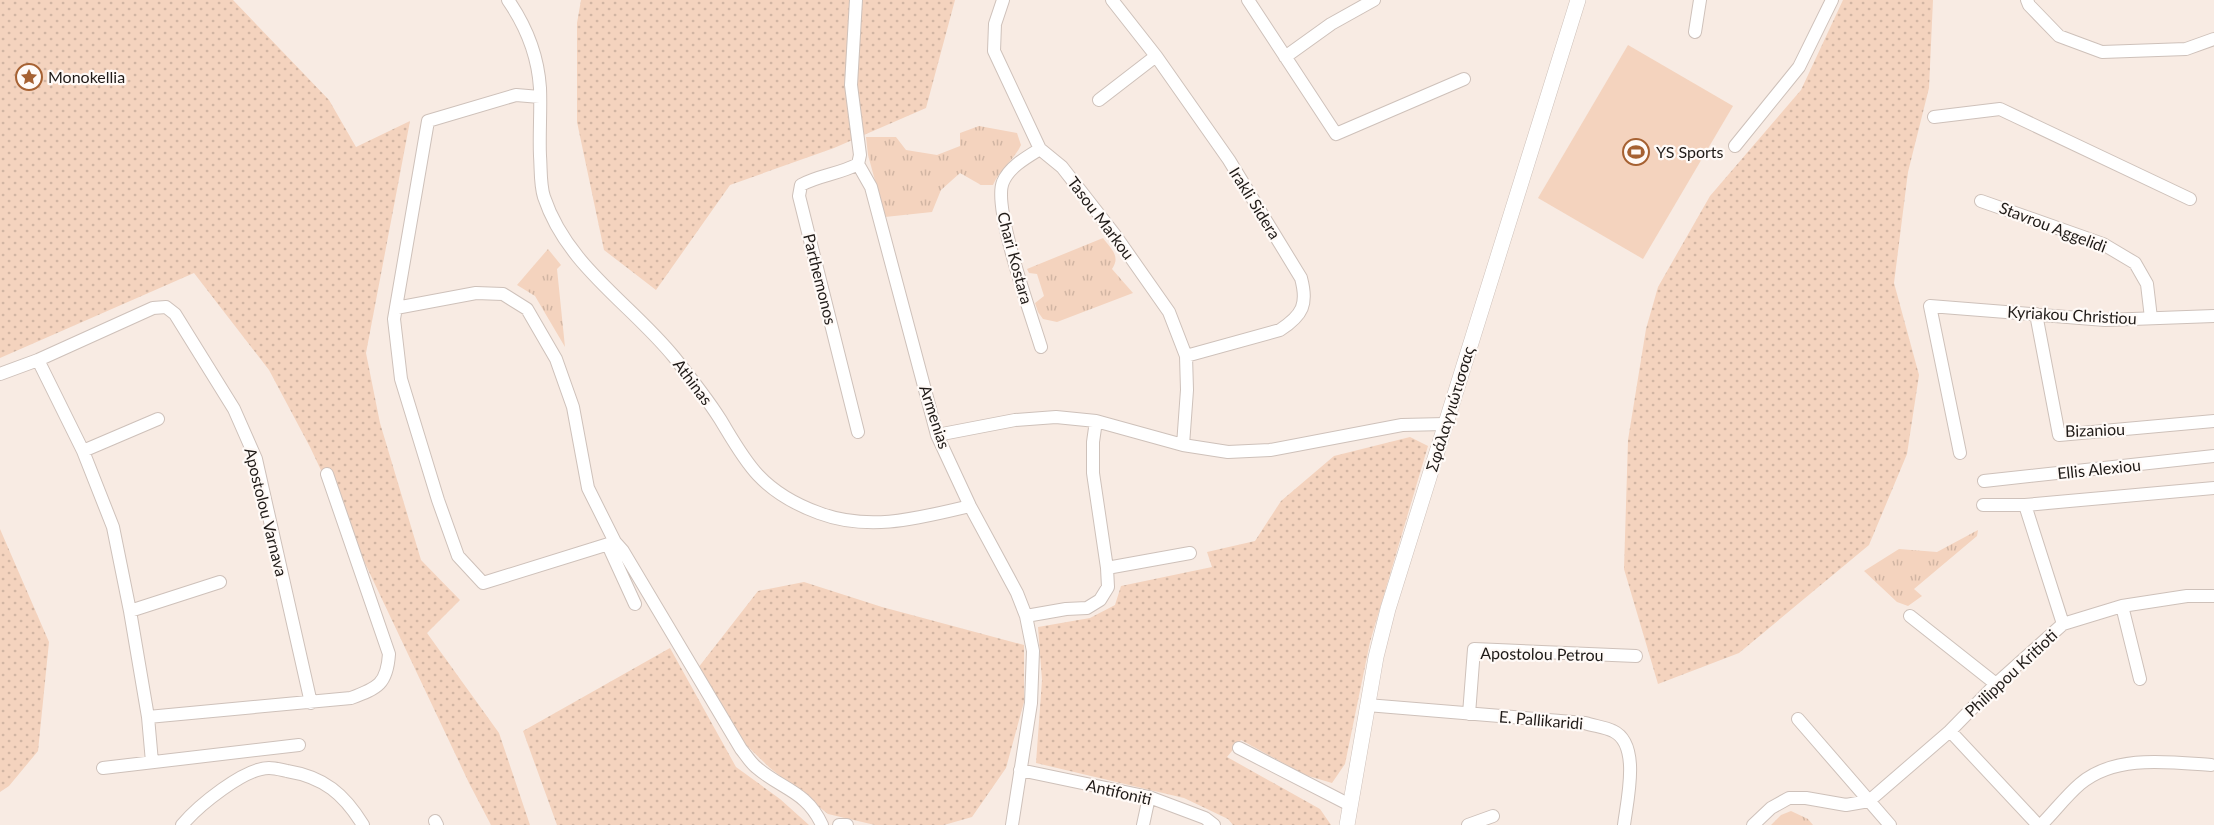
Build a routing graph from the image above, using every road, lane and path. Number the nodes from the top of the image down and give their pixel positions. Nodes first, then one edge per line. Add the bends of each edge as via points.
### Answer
1 (508, 0) edge
2 (856, 0) edge
3 (1003, 0) edge
4 (1112, 0) edge
5 (1248, 0) edge
6 (1374, 0) edge
7 (1700, 0) edge
8 (1832, 0) edge
9 (2027, 0) edge
10 (1575, 1) edge
11 (1695, 32) dead end
12 (2214, 39) edge
13 (1156, 56) junction
14 (1285, 57) junction
15 (1464, 79) dead end
16 (540, 97) junction
17 (1099, 100) dead end
18 (1934, 117) dead end
19 (1735, 146) dead end
20 (1040, 150) junction
21 (858, 164) junction
22 (2190, 198) dead end
23 (1981, 201) dead end
24 (396, 308) junction
25 (2036, 314) junction
26 (2214, 316) edge
27 (2151, 318) junction
28 (1041, 347) dead end
29 (1186, 356) junction
30 (38, 360) junction
31 (0, 374) edge
32 (158, 419) dead end
33 (1096, 421) junction
34 (2214, 421) edge
35 (1445, 424) junction
36 (858, 432) dead end
37 (937, 435) junction
38 (1183, 445) junction
39 (83, 451) junction
40 (1960, 453) dead end
41 (2214, 456) edge
42 (327, 474) dead end
43 (1984, 481) dead end
44 (2214, 488) edge
45 (1983, 505) dead end
46 (2025, 505) junction
47 (970, 506) junction
48 (611, 544) junction
49 (1190, 553) dead end
50 (1107, 568) junction
51 (220, 582) dead end
52 (2214, 596) edge
53 (635, 604) dead end
54 (2122, 606) junction
55 (130, 611) junction
56 (1026, 616) junction
57 (1910, 616) dead end
58 (2063, 624) junction
59 (1635, 656) dead end
60 (2140, 679) dead end
61 (1996, 684) junction
62 (311, 703) junction
63 (1367, 705) junction
64 (1469, 714) junction
65 (147, 717) junction
66 (1798, 719) dead end
67 (1950, 731) junction
68 (299, 745) dead end
69 (267, 748) junction
70 (1239, 748) dead end
71 (152, 762) junction
72 (2211, 765) dead end
73 (103, 768) dead end
74 (268, 768) junction
75 (1020, 770) junction
76 (1149, 797) junction
77 (1869, 801) junction
78 (1350, 805) junction
79 (1493, 816) dead end
80 (182, 825) edge
81 (363, 825) edge
82 (822, 825) edge
83 (839, 825) edge
84 (847, 825) edge
85 (1012, 825) edge
86 (1143, 825) edge
87 (1214, 825) edge
88 (1347, 825) edge
89 (1468, 825) edge
90 (1624, 825) edge
91 (1753, 825) edge
92 (1890, 825) edge
93 (2039, 825) edge

1 - 16 street, Athinas via 531,43
2 - 21 street, Armenias via 851,85
3 - 20 street, Tasou Markou via 995,24 994,51
4 - 13 street, Irakli Sidera
5 - 14 street
6 - 14 street
7 - 11 street
8 - 19 street via 1799,67
9 - 12 street via 2059,36 2102,52 2186,49
10 - 35 street, Σφάλαγγιώτισσας
13 - 17 street
13 - 29 street, Irakli Sidera via 1229,160 1301,278 1305,292 1303,310 1294,322 1280,330
14 - 15 street via 1336,134
16 - 24 street via 516,95 428,121
16 - 47 street, Athinas via 543,195 569,247 585,268 673,355 758,474 786,498 819,513 857,522 884,524
18 - 22 street via 2000,109
20 - 28 street, Chari Kostara via 1019,162 1003,182 1000,201
20 - 29 street, Tasou Markou via 1062,167 1152,286 1169,312
21 - 36 street, Parthemonos via 810,180 801,185 798,196
21 - 37 street, Armenias via 871,187
23 - 27 street, Stavrou Aggelidi via 2103,244 2135,263 2147,284
24 - 48 street via 476,293 503,294 527,309 556,359 573,408 588,488
24 - 48 street via 401,379 458,556 483,583
25 - 27 street, Kyriakou Christiou via 2105,320
25 - 34 street, Bizaniou via 2059,435
25 - 40 street, Kyriakou Christiou via 1930,306
26 - 27 street, Kyriakou Christiou
29 - 38 street, Tasou Markou
30 - 31 street, Apostolou Varnava
30 - 39 street
30 - 62 street, Apostolou Varnava via 153,308 166,307 176,314 234,409 256,459
32 - 39 street
33 - 37 street via 1056,417 1015,420
33 - 38 street
33 - 50 street via 1093,473
35 - 38 street via 1402,425 1270,450 1228,452
35 - 63 street, Σφάλαγγιώτισσας via 1388,609
37 - 47 street, Armenias
39 - 55 street via 113,527
41 - 43 street, Ellis Alexiou
42 - 62 street via 389,654 388,672 374,690 351,698
44 - 46 street, Ellis Alexiou
45 - 46 street, Ellis Alexiou
46 - 58 street
47 - 56 street, Armenias
48 - 53 street
48 - 82 street via 623,551 741,749 756,767 815,809
49 - 50 street
50 - 56 street via 1108,587 1100,600 1087,608
51 - 55 street
52 - 54 street, Philippou Kritioti
54 - 58 street, Philippou Kritioti
54 - 60 street
55 - 65 street
56 - 75 street, Armenias via 1033,661
57 - 61 street
58 - 61 street, Philippou Kritioti
59 - 64 street, Apostolou Petrou via 1474,649
61 - 67 street, Philippou Kritioti
62 - 65 street
63 - 64 street, E. Pallikaridi
63 - 78 street, Σφάλαγγιώτισσας
64 - 90 street, E. Pallikaridi via 1585,723 1615,732 1627,745 1631,762
65 - 71 street
66 - 77 street
67 - 77 street, Philippou Kritioti
67 - 93 street
68 - 69 street
69 - 71 street
69 - 74 street
70 - 78 street
71 - 73 street
72 - 93 street via 2157,761 2112,767 2081,783
74 - 80 street via 235,780 195,809
74 - 81 street via 317,779 352,807
75 - 76 street, Antifoniti
75 - 85 street, Armenias
76 - 86 street
76 - 87 street, Antifoniti
77 - 91 street via 1846,805 1790,798
77 - 92 street
78 - 88 street, Σφάλαγγιώτισσας
79 - 89 street
83 - 84 street

